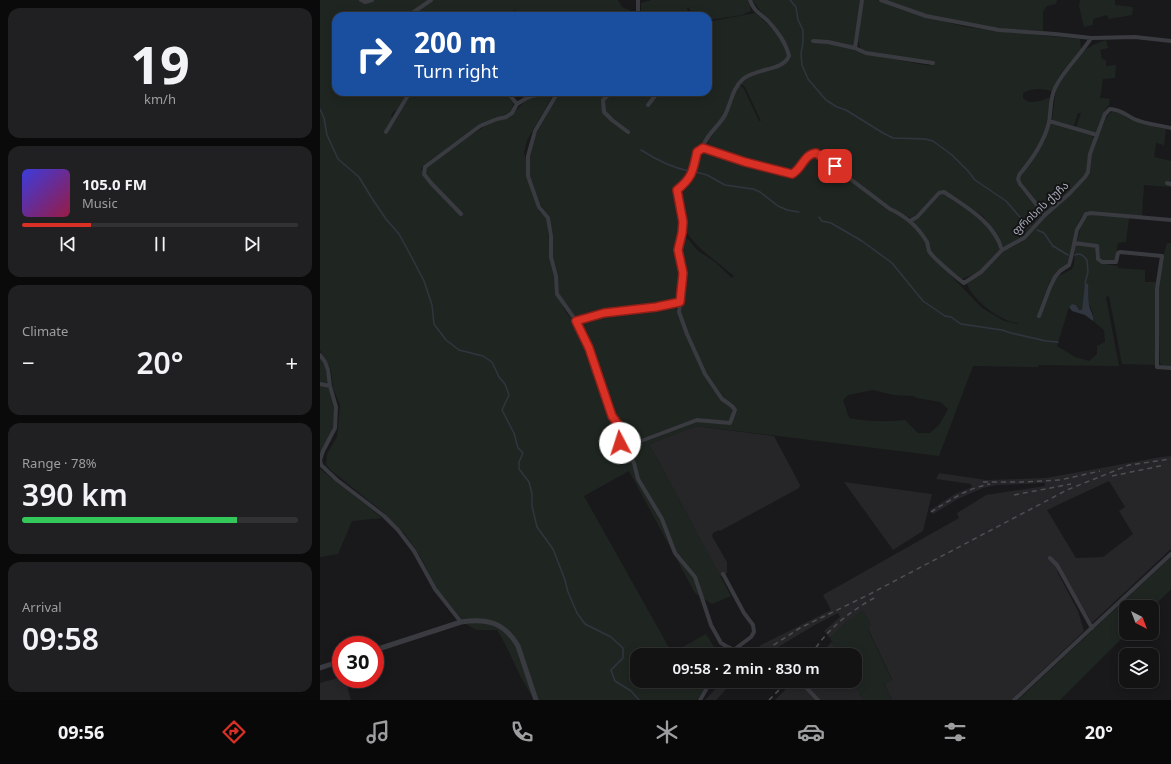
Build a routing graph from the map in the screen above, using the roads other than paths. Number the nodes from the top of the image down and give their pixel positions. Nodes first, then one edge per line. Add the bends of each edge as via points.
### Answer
1 (361, 0) edge
2 (372, 0) edge
3 (431, 0) edge
4 (638, 0) edge
5 (750, 0) edge
6 (862, 0) edge
7 (881, 0) edge
8 (414, 12) edge
9 (637, 12) edge
10 (1091, 38) junction
11 (813, 41) dead end
12 (1171, 41) edge
13 (855, 48) junction
14 (933, 63) dead end
15 (408, 96) edge
16 (510, 96) edge
17 (532, 96) edge
18 (556, 96) edge
19 (607, 96) edge
20 (655, 96) edge
21 (517, 104) junction
22 (648, 105) dead end
23 (1049, 121) junction
24 (1171, 128) edge
25 (386, 132) dead end
26 (628, 132) dead end
27 (1096, 135) junction
28 (703, 148) junction
29 (462, 214) dead end
30 (1045, 215) junction
31 (1171, 220) edge
32 (910, 221) junction
33 (1074, 243) junction
34 (1002, 250) junction
35 (680, 302) junction
36 (1039, 316) dead end
37 (576, 321) junction
38 (320, 355) edge
39 (1171, 368) edge
40 (320, 384) edge
41 (330, 386) junction
42 (623, 450) junction
43 (320, 460) edge
44 (1171, 554) edge
45 (1050, 558) dead end
46 (723, 574) dead end
47 (461, 622) junction
48 (1092, 628) junction
49 (384, 647) edge
50 (730, 648) edge
51 (737, 648) edge
52 (332, 664) edge
53 (320, 668) edge
54 (707, 688) edge
55 (807, 688) edge
56 (536, 700) edge
57 (700, 700) edge
58 (818, 700) edge
59 (1014, 700) edge

1 - 2 street
3 - 8 street
4 - 9 street
5 - 28 street via 754,10 767,20 783,40 789,56 783,64 742,79 731,96 725,114
6 - 13 street
7 - 10 street via 926,16 973,26
10 - 12 street via 1135,37
10 - 23 street via 1054,89
11 - 13 street
13 - 14 street via 866,53
15 - 25 street
16 - 21 street
17 - 21 street
18 - 37 street via 535,131 528,156 528,176 539,207 548,218 557,294
19 - 26 street via 603,100 604,112
20 - 22 street
21 - 29 street via 512,113 480,126 425,167 424,174 431,183
23 - 27 street
23 - 30 street via 1043,141 1018,179
24 - 27 street, ფრისის ქუჩა via 1142,122 1110,109 1105,114
27 - 30 street, ფრისის ქუჩა via 1088,172 1066,197
28 - 32 street, ფრისის ქუჩა via 792,174 808,156 816,153
28 - 35 street via 697,152 692,175 687,183 677,190 683,222 678,250 683,273
30 - 34 street, ფრისის ქუჩა via 1024,238
31 - 33 street via 1086,214 1077,230
32 - 34 street via 939,193 944,192 983,220 999,240
32 - 34 street, ფრისის ქუჩა via 928,244 929,252 964,283 981,272
33 - 36 street via 1069,265 1055,277
33 - 39 street via 1097,246 1098,259 1102,262 1116,262 1120,252 1162,256 1157,289 1157,367
35 - 37 street via 604,313
35 - 42 street via 679,312 705,374 722,399 735,410 730,423 697,420
37 - 42 street via 589,348 612,416 622,430 620,443
38 - 41 street via 328,370
40 - 41 street
41 - 43 street via 336,407 336,428
42 - 50 street via 634,463 638,479 662,519 675,553 695,577 711,625 721,643
43 - 47 street via 324,469 398,530 414,551 435,589
44 - 48 street
45 - 48 street
46 - 51 street via 753,625 754,632 751,637
47 - 49 street
47 - 56 street via 485,620 501,627 509,634 518,646
48 - 59 street
52 - 53 street
54 - 57 street
55 - 58 street

